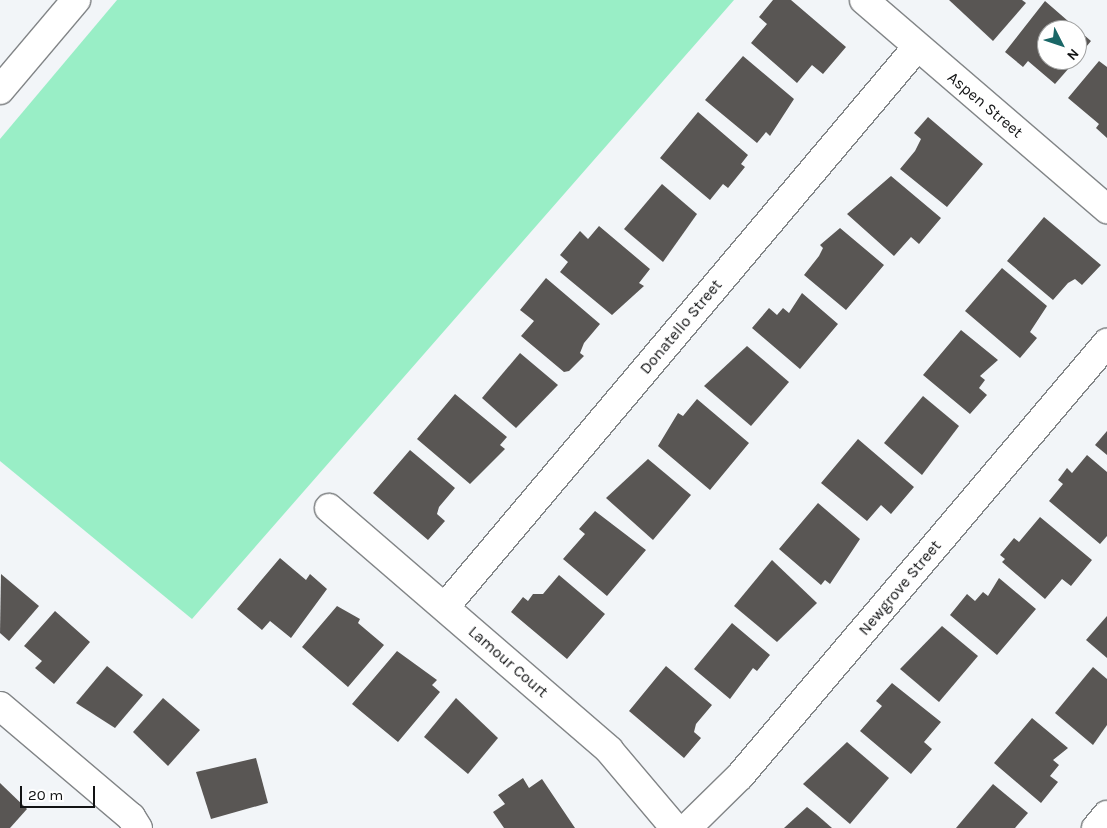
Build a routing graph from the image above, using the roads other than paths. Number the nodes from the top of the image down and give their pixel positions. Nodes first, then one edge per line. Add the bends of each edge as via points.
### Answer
1 (76, 0) edge
2 (864, 0) edge
3 (917, 47) junction
4 (0, 90) edge
5 (1107, 209) edge
6 (1107, 343) edge
7 (329, 508) dead end
8 (445, 607) junction
9 (0, 706) edge
10 (1107, 815) edge
11 (138, 828) edge
12 (675, 828) edge
13 (687, 828) edge
14 (1096, 828) edge

1 - 4 street
2 - 3 street, Aspen Street
3 - 5 street, Aspen Street
3 - 8 street, Donatello Street
6 - 13 street, Newgrove Street via 740,776
7 - 8 street, Lamour Court
8 - 12 street, Lamour Court via 609,750
9 - 11 street via 131,816
10 - 14 street

